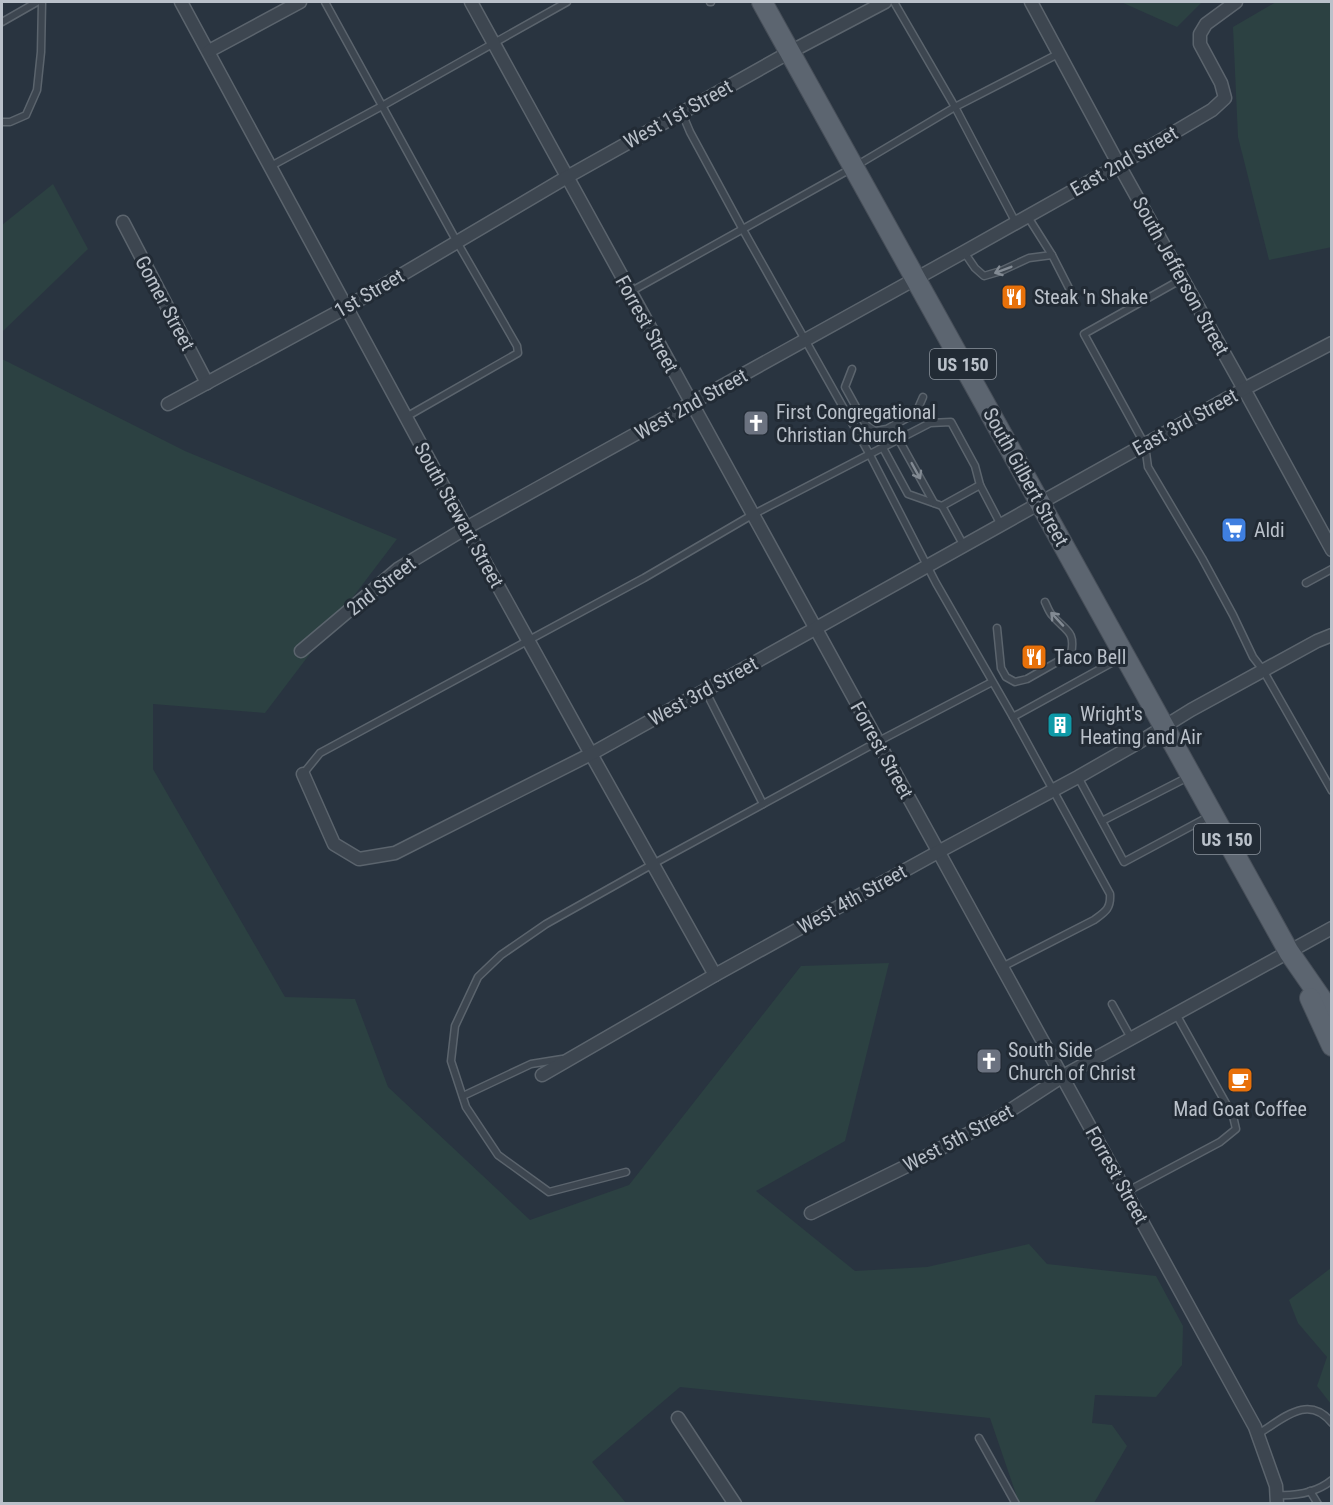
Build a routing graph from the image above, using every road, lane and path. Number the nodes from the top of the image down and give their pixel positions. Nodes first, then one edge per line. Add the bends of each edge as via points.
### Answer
1 (39, 2) edge
2 (181, 2) edge
3 (300, 2) edge
4 (325, 2) edge
5 (471, 2) edge
6 (567, 2) edge
7 (762, 2) edge
8 (885, 2) edge
9 (894, 2) edge
10 (1031, 2) edge
11 (1236, 2) edge
12 (868, 5) edge
13 (2, 22) edge
14 (493, 42) junction
15 (209, 51) junction
16 (790, 52) junction
17 (1058, 54) junction
18 (382, 106) junction
19 (955, 107) junction
20 (681, 112) junction
21 (2, 122) edge
22 (1119, 165) junction
23 (271, 166) junction
24 (854, 167) junction
25 (567, 177) junction
26 (1028, 216) junction
27 (123, 222) dead end
28 (1016, 223) junction
29 (742, 228) junction
30 (457, 242) junction
31 (964, 252) junction
32 (1052, 255) junction
33 (916, 279) junction
34 (1183, 279) junction
35 (630, 292) junction
36 (1074, 298) dead end
37 (347, 307) junction
38 (806, 340) junction
39 (1332, 343) edge
40 (852, 369) dead end
41 (207, 382) junction
42 (1244, 389) junction
43 (923, 397) dead end
44 (168, 404) dead end
45 (691, 404) junction
46 (406, 417) junction
47 (899, 440) junction
48 (1145, 445) junction
49 (883, 448) junction
50 (870, 455) junction
51 (980, 485) junction
52 (934, 503) junction
53 (1040, 503) junction
54 (942, 506) junction
55 (752, 515) junction
56 (1001, 525) junction
57 (466, 528) junction
58 (964, 546) junction
59 (1332, 550) edge
60 (928, 566) junction
61 (1332, 569) edge
62 (1306, 583) dead end
63 (1045, 602) dead end
64 (815, 628) junction
65 (998, 628) dead end
66 (1332, 635) edge
67 (528, 641) junction
68 (301, 651) dead end
69 (1125, 655) junction
70 (1263, 670) junction
71 (992, 682) junction
72 (705, 690) junction
73 (1013, 717) junction
74 (1164, 726) junction
75 (877, 742) junction
76 (591, 754) junction
77 (303, 774) joint
78 (1191, 775) junction
79 (1078, 777) junction
80 (1052, 790) junction
81 (1332, 791) edge
82 (763, 804) junction
83 (1213, 814) junction
84 (1102, 821) junction
85 (938, 852) junction
86 (652, 864) junction
87 (1332, 928) edge
88 (1289, 952) junction
89 (1002, 967) junction
90 (715, 975) junction
91 (1112, 1004) dead end
92 (1176, 1014) junction
93 (1332, 1014) edge
94 (1131, 1039) junction
95 (1332, 1046) edge
96 (572, 1057) junction
97 (542, 1075) dead end
98 (1063, 1076) junction
99 (463, 1096) junction
100 (626, 1172) dead end
101 (1126, 1192) junction
102 (812, 1213) dead end
103 (678, 1418) dead end
104 (1332, 1423) edge
105 (1257, 1434) junction
106 (979, 1437) dead end
107 (1332, 1480) edge
108 (1310, 1491) junction
109 (1277, 1499) edge
110 (735, 1503) edge
111 (1016, 1503) edge
112 (1318, 1503) edge

1 - 13 lane
1 - 21 lane via 41,52 37,90 26,115
2 - 15 street, South Stewart Street
3 - 15 street
4 - 18 lane
5 - 14 street, Forrest Street
6 - 14 lane
7 - 16 main road, South Gilbert Street / US 150
8 - 12 street, West 1st Street
9 - 19 lane
10 - 17 street, South Jefferson Street
11 - 22 street, East 2nd Street via 1206,24 1200,34 1200,44 1221,82 1225,98 1212,110
12 - 16 street, West 1st Street
14 - 18 lane
14 - 25 street, Forrest Street
15 - 23 street, South Stewart Street
16 - 20 street, West 1st Street
16 - 24 main road, South Gilbert Street / US 150
17 - 19 lane
17 - 22 street, South Jefferson Street
18 - 23 lane
18 - 30 lane
19 - 24 lane
19 - 28 lane
20 - 25 street, West 1st Street
20 - 29 lane
22 - 26 street, East 2nd Street
22 - 34 street, South Jefferson Street
23 - 37 street, South Stewart Street
24 - 29 lane
24 - 33 main road, South Gilbert Street / US 150
25 - 30 street, 1st Street
25 - 35 street, Forrest Street
26 - 28 street, East 2nd Street
26 - 32 lane
27 - 41 street, Gomer Street
28 - 31 street, East 2nd Street
29 - 35 lane
29 - 38 lane
30 - 37 street, 1st Street
30 - 46 lane via 518,352
32 -> 31 lane via 1029,258 984,276
31 - 33 street, East 2nd Street
32 - 36 lane
33 - 38 street, West 2nd Street
33 - 53 main road, South Gilbert Street / US 150
34 - 42 street, South Jefferson Street
34 - 48 lane via 1084,334
35 - 45 street, Forrest Street
37 - 41 street, 1st Street
37 - 46 street, South Stewart Street
38 - 45 street, West 2nd Street
38 - 50 lane
39 - 42 street, East 3rd Street
40 - 43 lane via 844,387 866,425 875,431 916,413
41 - 44 street, 1st Street
42 - 48 street, East 3rd Street
42 - 59 street, South Jefferson Street
45 - 55 street, Forrest Street
45 - 57 street, West 2nd Street
46 - 57 street, South Stewart Street
47 - 49 lane
47 - 51 lane via 930,423 951,422 975,466
47 -> 52 lane
48 - 53 street, East 3rd Street
48 - 70 lane via 1148,467
49 - 50 lane
49 - 52 lane via 908,494
50 - 55 lane
50 - 60 lane
51 - 54 lane
51 - 56 lane
52 - 54 lane
53 - 56 street, West 3rd Street
53 - 69 main road, South Gilbert Street / US 150
54 - 58 lane
55 - 64 street, Forrest Street
55 - 67 lane
56 - 58 street, West 3rd Street
57 - 67 street, South Stewart Street
57 - 68 street, 2nd Street via 399,569
58 - 60 street, West 3rd Street
60 - 64 street, West 3rd Street
60 - 71 lane
61 - 62 lane
65 -> 63 lane via 1000,668 1015,682 1027,679 1071,654 1074,642
64 - 72 street, West 3rd Street
64 - 75 street, Forrest Street
66 - 70 street, West 4th Street
67 - 76 street, South Stewart Street
67 - 77 lane via 320,753
69 - 73 lane
69 - 74 main road, South Gilbert Street / US 150
70 - 74 street, West 4th Street
70 - 81 lane
71 - 73 lane
71 - 75 lane
72 - 76 street, West 3rd Street
72 - 82 lane
73 - 80 lane
74 - 78 main road, South Gilbert Street / US 150
74 - 79 street, West 4th Street
75 - 82 lane
75 - 85 street, Forrest Street
76 - 77 street, West 3rd Street via 395,853 358,859 334,844
76 - 86 street, South Stewart Street
78 - 83 main road, South Gilbert Street / US 150
78 - 84 lane
79 - 80 street, West 4th Street
79 - 84 lane
80 - 85 street, West 4th Street
80 - 89 lane via 1110,894 1110,903 1094,920
82 - 86 lane
83 - 84 lane via 1124,862
83 - 88 main road, South Gilbert Street / US 150
85 - 89 street, Forrest Street
85 - 90 street, West 4th Street
86 - 90 street, South Stewart Street
86 - 99 lane via 535,931 478,976 455,1026 451,1061
87 - 88 street, West 5th Street
88 - 92 street, West 5th Street
88 - 93 main road, South Gilbert Street / US 150
88 - 95 main road, South Gilbert Street / US 150
89 - 98 street, Forrest Street
90 - 96 street, West 4th Street
91 - 94 lane
92 - 94 street, West 5th Street
92 - 101 lane via 1233,1116 1236,1129 1220,1142
94 - 98 street, West 5th Street
96 - 97 street, West 4th Street
96 - 99 lane via 531,1064
98 - 101 street, Forrest Street
98 - 102 street, West 5th Street via 1003,1115
99 - 100 lane via 466,1107 498,1155 549,1191
101 - 105 street, Forrest Street
103 - 110 street
104 - 105 lane via 1325,1414 1303,1408
105 - 109 street, Forrest Street
106 - 111 lane
107 - 108 lane
108 - 109 lane
108 - 112 lane

